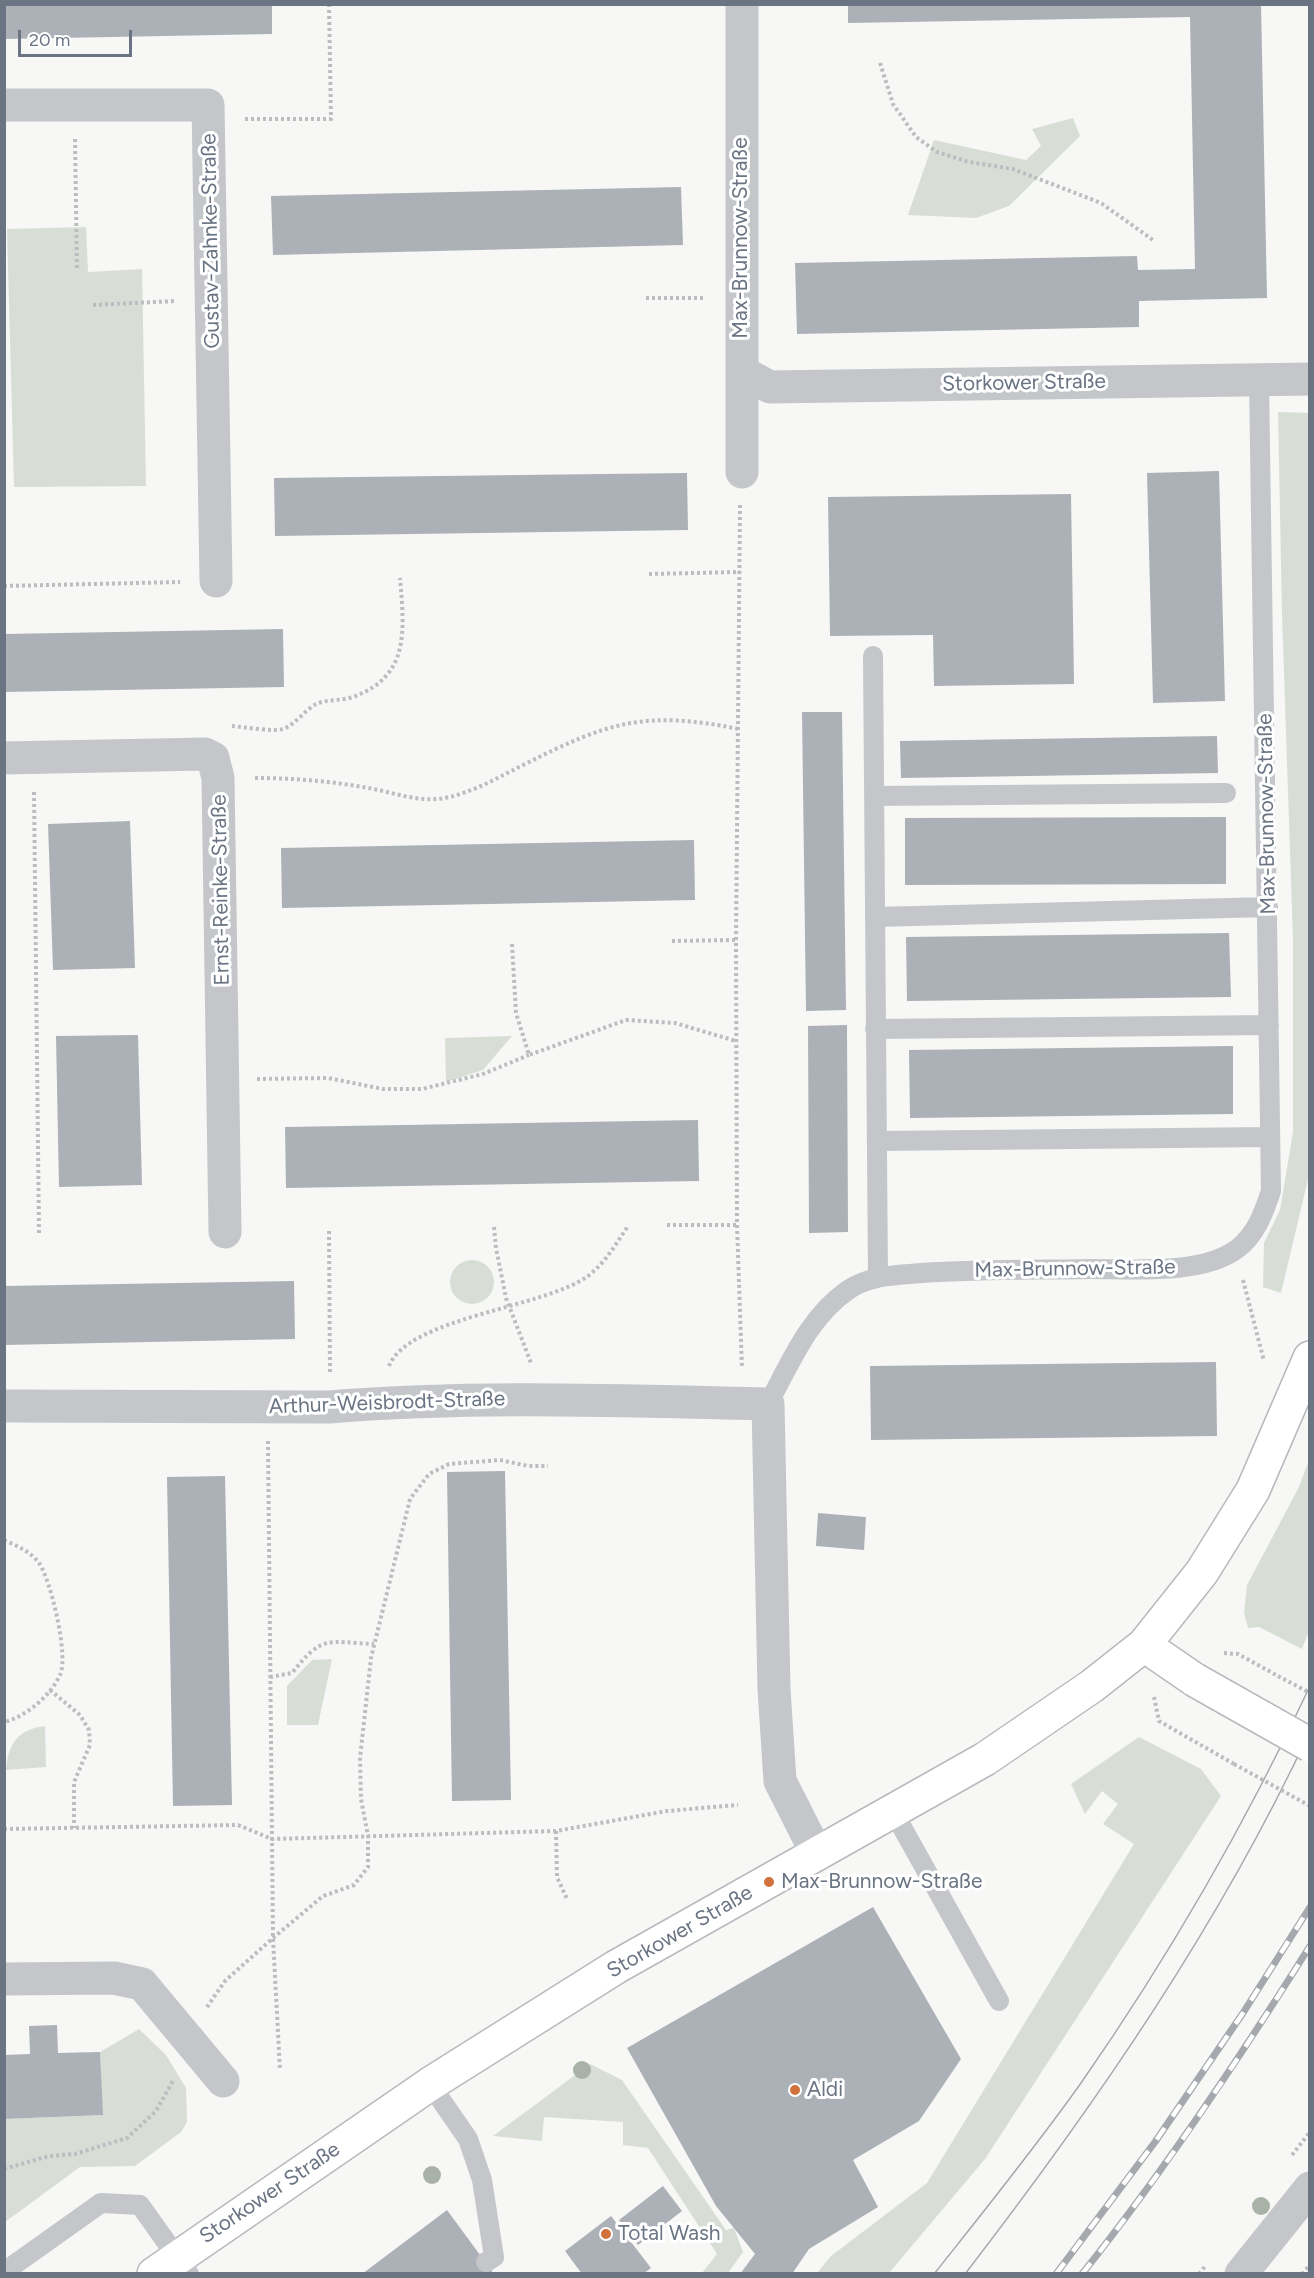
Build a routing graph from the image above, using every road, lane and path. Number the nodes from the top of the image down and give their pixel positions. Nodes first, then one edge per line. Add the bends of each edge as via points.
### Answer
1 (329, 4) edge
2 (742, 4) edge
3 (880, 63) dead end
4 (4, 105) edge
5 (76, 105) junction
6 (209, 119) junction
7 (1153, 240) dead end
8 (77, 270) dead end
9 (740, 297) junction
10 (646, 298) dead end
11 (212, 299) junction
12 (93, 304) dead end
13 (742, 372) junction
14 (1310, 379) edge
15 (1259, 380) junction
16 (742, 472) joint
17 (740, 572) junction
18 (649, 574) dead end
19 (399, 578) dead end
20 (216, 581) joint
21 (4, 586) edge
22 (873, 656) dead end
23 (739, 729) junction
24 (19, 758) edge
25 (212, 766) junction
26 (1226, 793) dead end
27 (874, 796) junction
28 (1268, 908) junction
29 (875, 917) junction
30 (736, 940) junction
31 (672, 941) dead end
32 (512, 944) dead end
33 (1269, 1025) junction
34 (875, 1029) junction
35 (736, 1041) junction
36 (529, 1055) junction
37 (224, 1079) junction
38 (1270, 1137) junction
39 (877, 1141) junction
40 (667, 1225) dead end
41 (737, 1225) junction
42 (628, 1226) dead end
43 (494, 1227) dead end
44 (329, 1231) dead end
45 (225, 1232) dead end
46 (39, 1233) dead end
47 (1236, 1251) junction
48 (878, 1277) junction
49 (510, 1306) junction
50 (1310, 1358) edge
51 (1264, 1361) dead end
52 (530, 1400) junction
53 (379, 1403) junction
54 (768, 1404) junction
55 (4, 1406) edge
56 (267, 1407) junction
57 (330, 1407) junction
58 (548, 1466) dead end
59 (4, 1540) edge
60 (374, 1644) junction
61 (1144, 1645) junction
62 (1238, 1654) dead end
63 (270, 1677) junction
64 (50, 1690) junction
65 (1310, 1693) edge
66 (4, 1722) edge
67 (1174, 1728) dead end
68 (1310, 1745) edge
69 (738, 1805) dead end
70 (1310, 1806) edge
71 (893, 1811) junction
72 (75, 1828) junction
73 (4, 1829) edge
74 (556, 1831) junction
75 (368, 1836) junction
76 (272, 1839) junction
77 (817, 1854) junction
78 (567, 1899) dead end
79 (273, 1938) junction
80 (4, 1979) edge
81 (999, 2001) dead end
82 (188, 2036) junction
83 (280, 2070) dead end
84 (223, 2081) dead end
85 (430, 2084) junction
86 (4, 2169) edge
87 (1310, 2188) edge
88 (486, 2262) dead end
89 (1310, 2265) edge
90 (173, 2268) edge
91 (4, 2272) edge
92 (1241, 2274) edge
93 (1302, 2274) edge

1 - 6 path via 331,119
2 - 9 street, Max-Brunnow-Straße
3 - 7 path via 893,104 916,137 937,152 1013,170 1101,203
4 - 5 street, Gustav-Zahnke-Straße
5 - 6 street, Gustav-Zahnke-Straße via 208,105
5 - 8 path
6 - 11 street, Gustav-Zahnke-Straße
9 - 10 path
9 - 13 street, Max-Brunnow-Straße
11 - 12 path
11 - 20 street, Gustav-Zahnke-Straße
13 - 15 street, Storkower Straße via 770,387
13 - 16 street, Max-Brunnow-Straße
14 - 15 street, Storkower Straße
15 - 28 lane, Max-Brunnow-Straße
16 - 17 path
17 - 18 path
17 - 23 path
19 - 25 path via 403,635 392,671 350,699 317,703 283,729 225,726
20 - 21 path
22 - 27 lane
23 - 25 path via 697,720 657,718 614,724 484,785 444,798 415,798
23 - 30 path
24 - 25 street
24 - 46 path
25 - 37 street, Ernst-Reinke-Straße
26 - 27 lane
27 - 29 lane
28 - 29 lane
28 - 33 lane, Max-Brunnow-Straße
29 - 34 lane
30 - 31 path
30 - 35 path
32 - 36 path via 516,1013
33 - 34 lane
33 - 38 lane, Max-Brunnow-Straße
34 - 39 lane
35 - 36 path via 675,1023 626,1020
35 - 41 path
36 - 37 path via 483,1074 422,1089 383,1089 328,1078
37 - 45 street, Ernst-Reinke-Straße
38 - 39 lane
38 - 47 lane, Max-Brunnow-Straße via 1271,1191 1261,1218
39 - 48 lane
40 - 41 path
41 - 54 path via 742,1371
42 - 49 path via 609,1256 587,1277
43 - 49 path
44 - 57 path
47 - 48 lane, Max-Brunnow-Straße via 1179,1268 942,1272
47 - 51 path
48 - 54 lane, Max-Brunnow-Straße via 850,1289 812,1323
49 - 52 path via 531,1358
49 - 53 path via 458,1321 425,1335 396,1354 389,1364
50 - 61 main road, Storkower Straße via 1253,1490 1202,1572
52 - 53 street, Arthur-Weisbrodt-Straße
52 - 54 street, Arthur-Weisbrodt-Straße
53 - 57 street, Arthur-Weisbrodt-Straße
54 - 77 street, Max-Brunnow-Straße via 774,1689 780,1781
55 - 56 street, Arthur-Weisbrodt-Straße
56 - 57 street, Arthur-Weisbrodt-Straße
56 - 63 path
58 - 60 path via 500,1460 449,1464 429,1474 410,1499
59 - 64 path via 27,1551 39,1563 51,1586 64,1655 61,1674
60 - 63 path via 327,1642 311,1649 292,1673
60 - 75 path via 360,1758 361,1799
61 - 68 main road, bridge via 1195,1680
61 - 71 main road, Storkower Straße via 1092,1686 985,1759
62 - 65 path, bridge
63 - 76 path
64 - 66 path via 42,1700
64 - 72 path via 80,1715 88,1730 90,1746 74,1782
67 - 70 path, bridge
69 - 74 path via 667,1811
71 - 77 main road, Storkower Straße
71 - 81 lane
72 - 73 path
72 - 76 path via 238,1825
74 - 75 path
74 - 78 path via 557,1876
75 - 76 path
75 - 79 path via 368,1868 354,1885 323,1896
76 - 79 path
77 - 85 main road, Storkower Straße via 616,1967
79 - 82 path via 225,1981
79 - 83 path
80 - 82 street via 114,1978 142,1984
82 - 84 street
82 - 86 path via 174,2080 156,2111 127,2138
85 - 88 lane via 468,2139 482,2180 494,2257
85 - 90 main road, Storkower Straße
87 - 92 street
89 - 93 path
90 - 91 lane via 140,2205 101,2203

